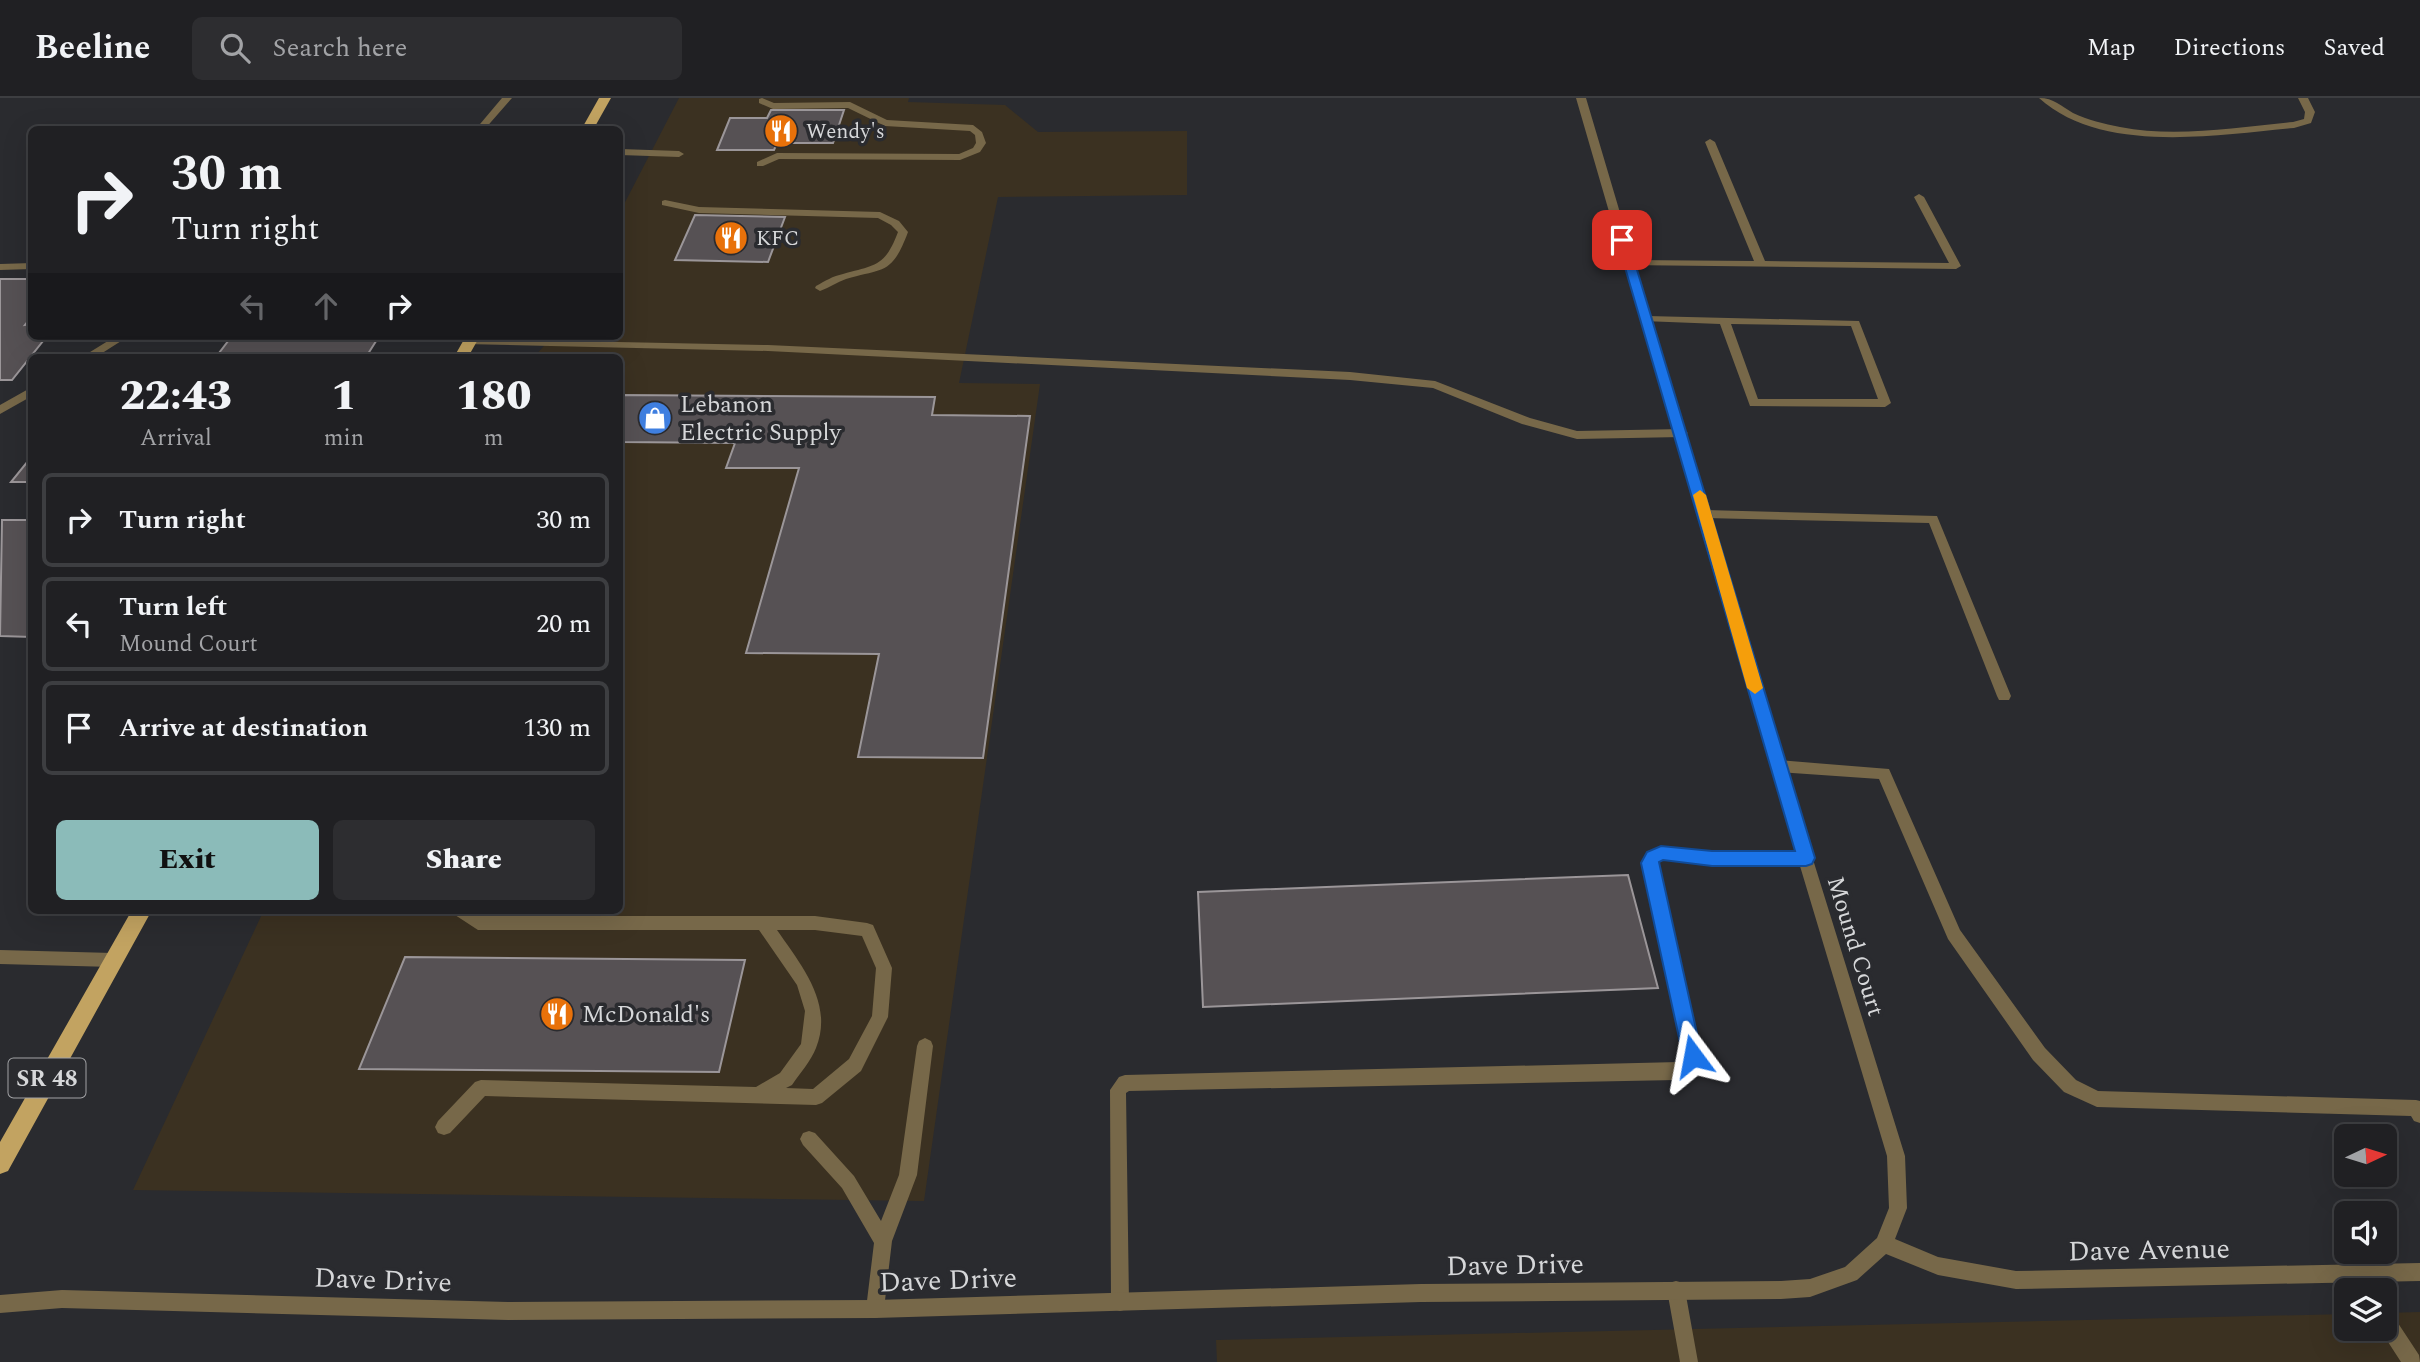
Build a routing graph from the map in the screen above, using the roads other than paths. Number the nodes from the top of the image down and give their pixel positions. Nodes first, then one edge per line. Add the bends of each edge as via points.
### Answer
1 (507, 98) edge
2 (605, 98) edge
3 (1581, 98) edge
4 (2044, 98) edge
5 (2302, 98) edge
6 (762, 100) dead end
7 (483, 126) edge
8 (589, 126) edge
9 (1710, 142) dead end
10 (623, 152) edge
11 (679, 153) dead end
12 (760, 164) dead end
13 (1919, 197) dead end
14 (665, 204) dead end
15 (1629, 263) junction
16 (1761, 265) junction
17 (28, 266) edge
18 (0, 267) edge
19 (820, 288) dead end
20 (1647, 319) junction
21 (1724, 320) junction
22 (117, 340) edge
23 (504, 340) edge
24 (93, 354) edge
25 (28, 393) edge
26 (0, 410) edge
27 (1682, 433) junction
28 (1705, 514) junction
29 (2004, 696) dead end
30 (1777, 766) junction
31 (1806, 858) junction
32 (140, 914) edge
33 (466, 914) edge
34 (763, 923) junction
35 (0, 957) edge
36 (113, 960) junction
37 (925, 1046) dead end
38 (758, 1096) junction
39 (2420, 1115) edge
40 (444, 1127) dead end
41 (809, 1139) dead end
42 (0, 1163) edge
43 (883, 1241) junction
44 (1884, 1244) junction
45 (2420, 1272) edge
46 (2354, 1273) junction
47 (2357, 1278) edge
48 (1676, 1290) junction
49 (1120, 1302) junction
50 (0, 1304) edge
51 (875, 1309) junction
52 (2397, 1339) edge
53 (1689, 1362) edge
54 (2412, 1362) edge

1 - 7 street
2 - 8 main road
3 - 15 street, Mound Court
4 - 5 street via 2096,124 2181,133 2308,121 2310,112
6 - 12 street via 773,106 850,105 885,123 973,128 981,143 977,150 960,157 777,156
9 - 16 street
10 - 11 street
13 - 16 street via 1956,266
14 - 19 street via 699,211 880,215 903,232 889,263
15 - 16 street
15 - 20 street, Mound Court
17 - 18 street
20 - 21 street
20 - 27 street, Mound Court
21 - 21 street via 1855,323 1885,402 1754,403
22 - 24 street
23 - 27 street via 1350,376 1435,386 1577,435
25 - 26 street
27 - 28 street, Mound Court
28 - 29 street via 1933,519
28 - 30 street, Mound Court
30 - 31 street, Mound Court
30 - 39 street via 1884,773 1954,934 2039,1054 2070,1086 2098,1099 2416,1108
31 - 44 street, Mound Court via 1896,1156 1898,1208
31 - 49 street via 1712,859 1661,853 1653,857 1650,863 1693,1056 1676,1072 1125,1083 1118,1090
32 - 36 main road, SR 48
33 - 34 street via 478,923
34 - 38 street via 804,982 813,1011 809,1046 786,1079
34 - 38 street via 867,930 884,968 880,1017 855,1065 816,1097
35 - 36 street
36 - 42 main road, SR 48
37 - 43 street via 908,1175
38 - 40 street via 481,1088
41 - 43 street via 848,1182
43 - 51 street
44 - 46 street, Dave Avenue via 1938,1266 2016,1280
44 - 48 street, Dave Drive via 1851,1274 1810,1288
45 - 46 street, Dave Avenue
46 - 47 street
48 - 49 street, Dave Drive
48 - 53 street
49 - 51 street, Dave Drive
50 - 51 street, Dave Drive via 62,1299 508,1311
52 - 54 street

